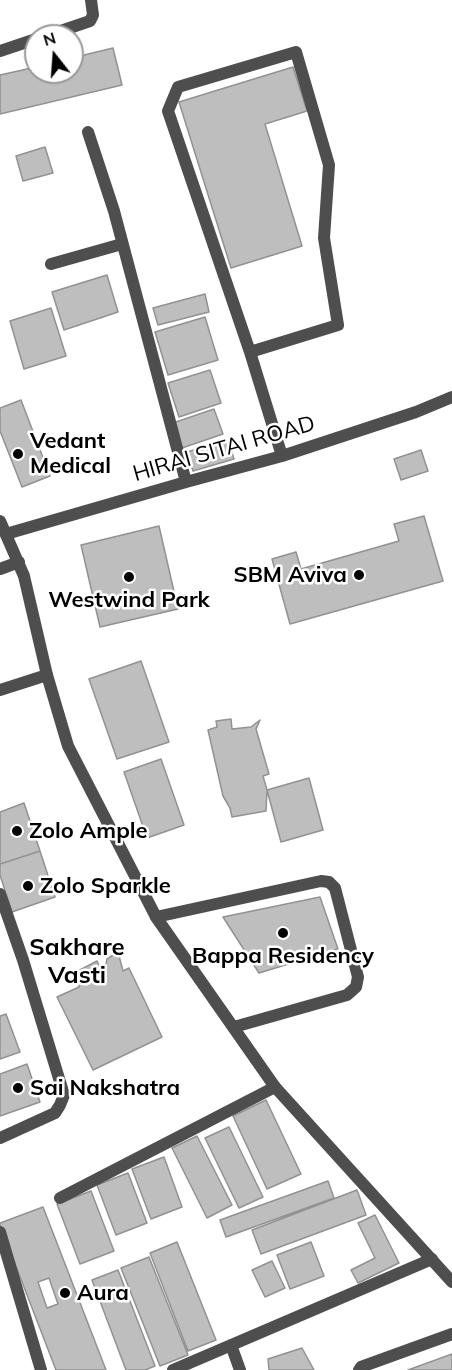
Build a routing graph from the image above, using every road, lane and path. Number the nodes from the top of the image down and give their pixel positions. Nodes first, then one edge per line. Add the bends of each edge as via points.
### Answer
1 (91, 0) edge
2 (81, 24) edge
3 (24, 43) edge
4 (0, 51) edge
5 (88, 132) dead end
6 (122, 244) junction
7 (51, 264) dead end
8 (250, 352) junction
9 (452, 397) edge
10 (282, 456) junction
11 (186, 482) junction
12 (0, 521) edge
13 (6, 534) junction
14 (19, 562) junction
15 (0, 569) edge
16 (47, 675) junction
17 (0, 690) edge
18 (0, 894) edge
19 (156, 917) junction
20 (234, 1027) junction
21 (275, 1087) junction
22 (0, 1138) edge
23 (60, 1198) dead end
24 (0, 1232) edge
25 (432, 1259) junction
26 (452, 1282) edge
27 (452, 1334) edge
28 (231, 1346) junction
29 (41, 1370) edge
30 (173, 1370) edge
31 (240, 1370) edge
32 (359, 1370) edge

1 - 2 street via 93,15
3 - 4 street
5 - 6 street
6 - 7 street
6 - 11 street
8 - 8 street via 168,111 178,87 296,52 329,165 324,238 338,325
8 - 10 street
9 - 10 street, HIRAI SITAI ROAD
10 - 11 street, HIRAI SITAI ROAD
11 - 13 street, HIRAI SITAI ROAD
12 - 13 street
13 - 14 street
14 - 15 street
14 - 16 street
16 - 17 street
16 - 19 street via 68,746
18 - 22 street via 64,1095 55,1113
19 - 20 street
19 - 20 street via 321,881 336,888 358,976 356,987 347,995
20 - 21 street
21 - 23 street
21 - 25 street
24 - 29 street
25 - 26 street
25 - 28 street
27 - 32 street
28 - 30 street
28 - 31 street

